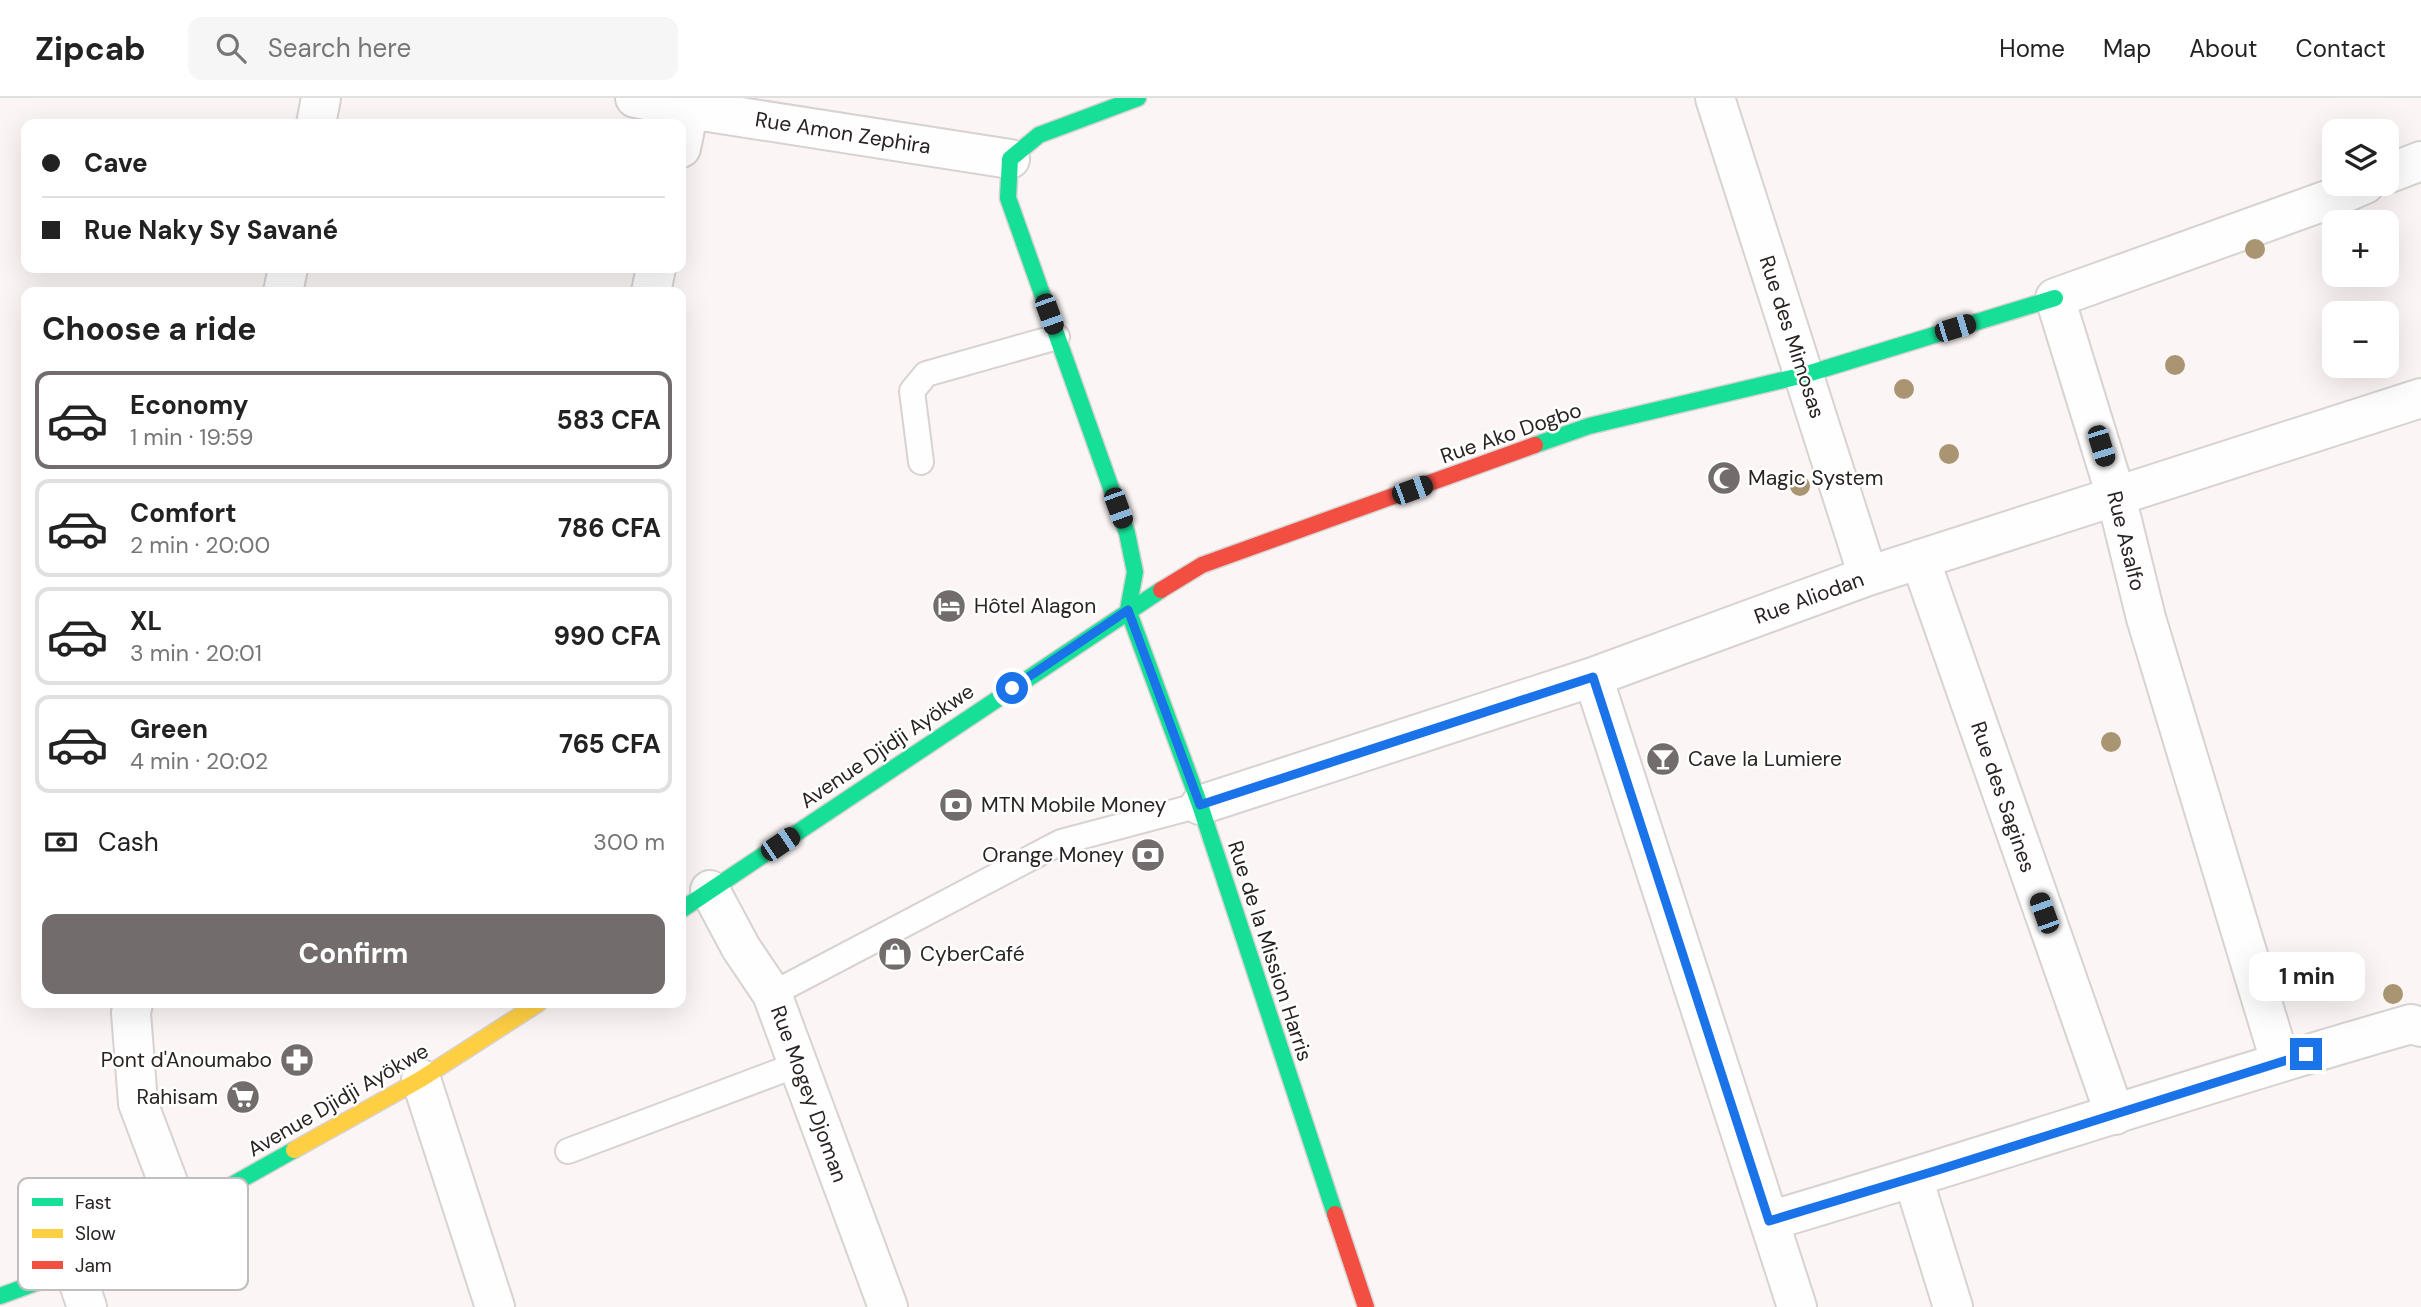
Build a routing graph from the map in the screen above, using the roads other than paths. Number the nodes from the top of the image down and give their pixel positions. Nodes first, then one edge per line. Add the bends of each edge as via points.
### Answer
1 (321, 98) edge
2 (635, 98) edge
3 (1138, 98) edge
4 (1715, 98) edge
5 (689, 109) junction
6 (317, 119) edge
7 (686, 124) edge
8 (1010, 159) junction
9 (2421, 160) edge
10 (2399, 169) edge
11 (2338, 196) edge
12 (2055, 298) junction
13 (1058, 337) junction
14 (1804, 374) junction
15 (2421, 398) edge
16 (921, 461) dead end
17 (2116, 496) junction
18 (1920, 559) junction
19 (1868, 576) junction
20 (1128, 610) junction
21 (1593, 677) junction
22 (1200, 805) junction
23 (695, 900) edge
24 (772, 994) junction
25 (132, 1008) edge
26 (531, 1008) edge
27 (2421, 1027) edge
28 (2280, 1061) junction
29 (799, 1065) junction
30 (421, 1079) junction
31 (2115, 1115) junction
32 (568, 1151) dead end
33 (166, 1178) edge
34 (244, 1178) edge
35 (1913, 1178) junction
36 (1769, 1221) junction
37 (18, 1289) edge
38 (81, 1290) edge
39 (0, 1296) edge
40 (87, 1307) edge
41 (495, 1307) edge
42 (888, 1307) edge
43 (1366, 1307) edge
44 (1797, 1307) edge
45 (1953, 1307) edge

1 - 6 street
2 - 5 street, Rue Amon Zephira
3 - 8 street via 1039,135
4 - 14 street, Rue des Mimosas
5 - 7 street
5 - 8 street, Rue Amon Zephira
8 - 13 street via 1008,198
9 - 10 street
11 - 12 street
12 - 14 street, Rue Ako Dogbo
12 - 17 street, Rue Asalfo
13 - 16 lane via 926,374 912,391
13 - 20 street via 1127,533 1136,572
14 - 19 street, Rue des Mimosas
14 - 20 street, Rue Ako Dogbo via 1589,426 1202,565
15 - 17 street, Rue Aliodan
17 - 18 street, Rue Aliodan
17 - 28 street, Rue Asalfo via 2146,618
18 - 19 street, Rue Aliodan
18 - 31 street, Rue des Sagines
19 - 21 street, Rue Aliodan
20 - 22 street, Rue de la Mission Harris
20 - 23 street, Avenue Djidji Ayökwe
21 - 22 street, Rue Aliodan
21 - 36 street
22 - 24 lane via 1061,842
22 - 43 street, Rue de la Mission Harris
23 - 24 street, Rue Mogey Djoman via 741,948
24 - 29 street, Rue Mogey Djoman
25 - 33 street via 138,1103
26 - 30 street, Avenue Djidji Ayökwe
27 - 28 street via 2411,1024
28 - 31 street
29 - 32 lane
29 - 42 street, Rue Mogey Djoman
30 - 34 street, Avenue Djidji Ayökwe
30 - 41 street
31 - 35 street
35 - 36 street
35 - 45 street
36 - 44 street
37 - 39 street, Avenue Djidji Ayökwe
38 - 40 street

